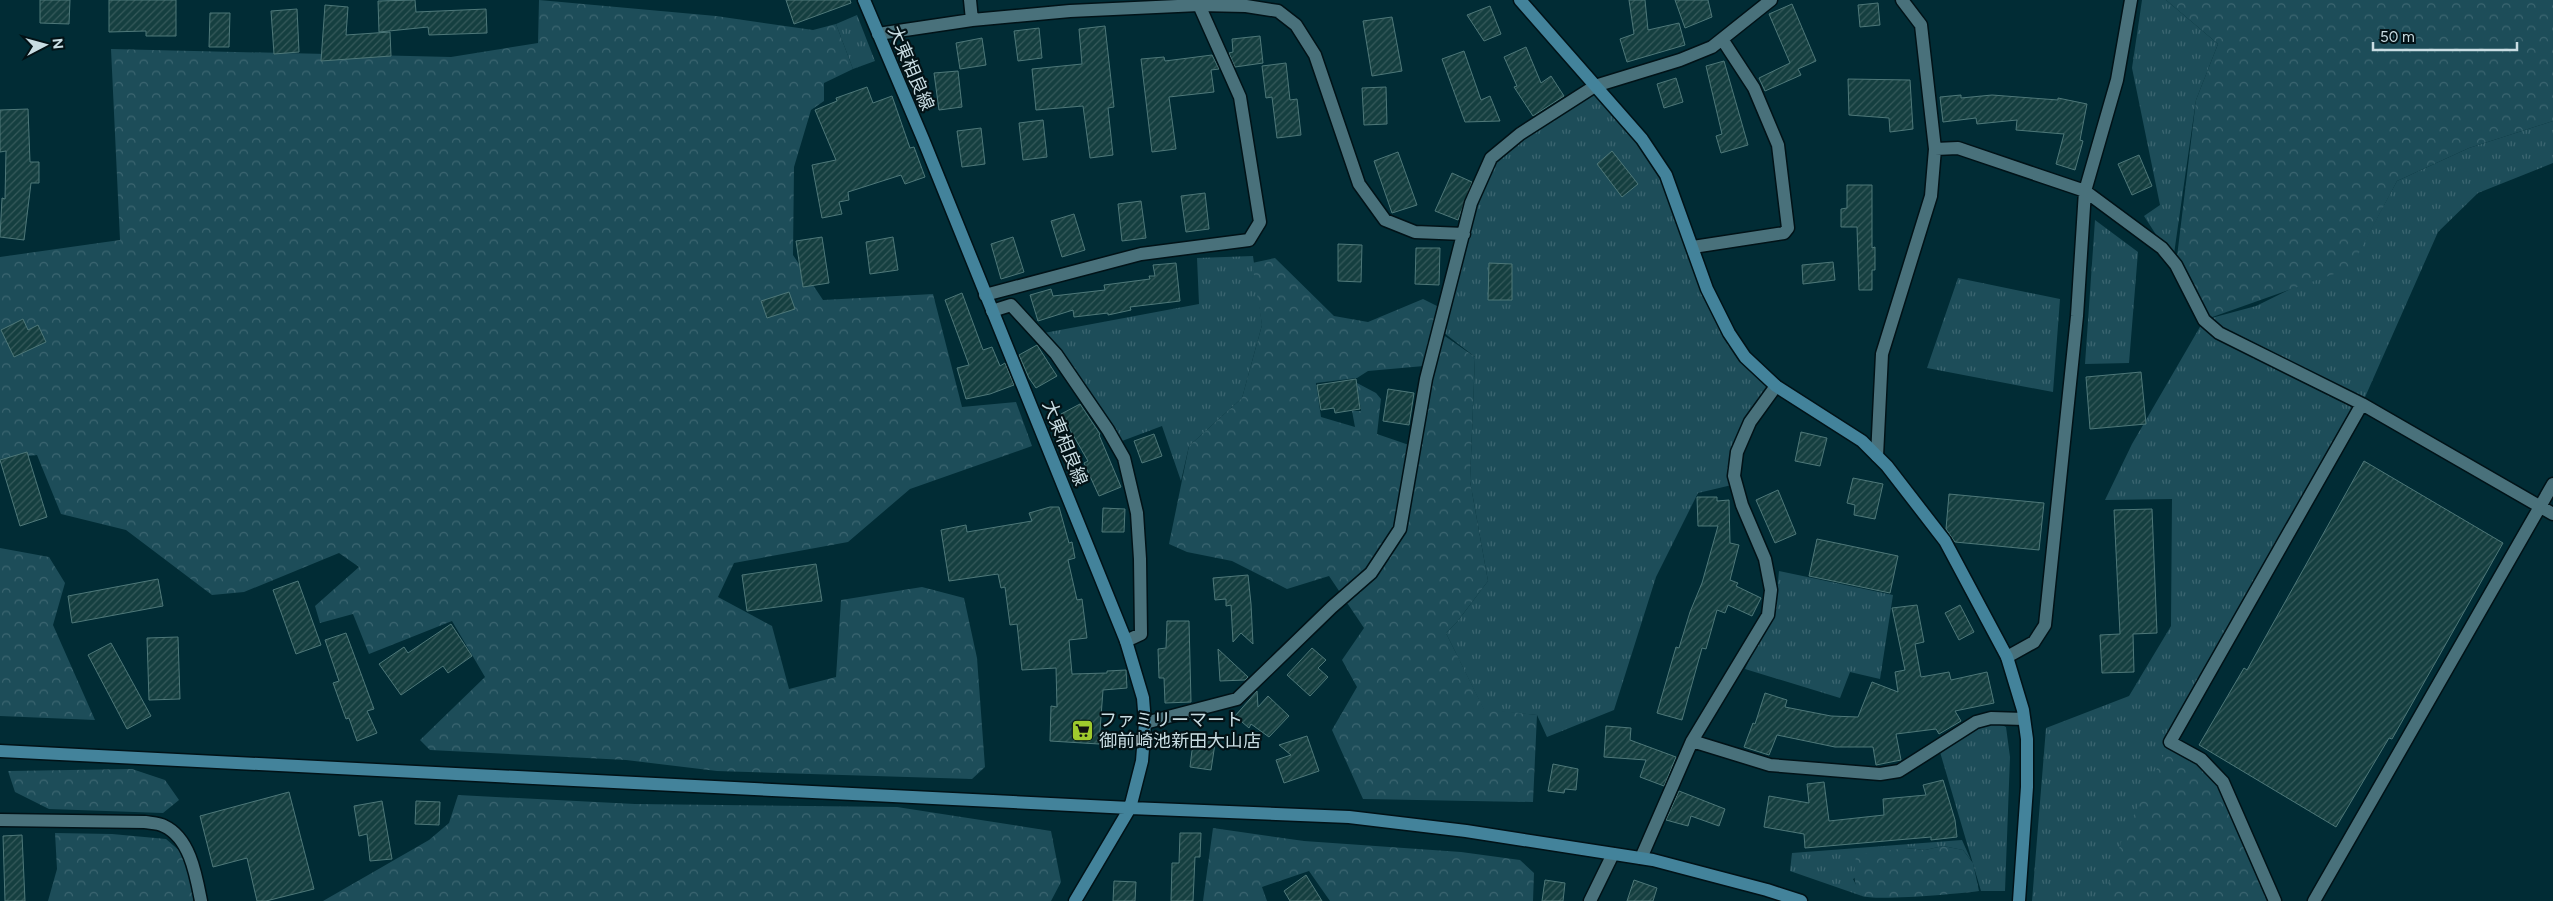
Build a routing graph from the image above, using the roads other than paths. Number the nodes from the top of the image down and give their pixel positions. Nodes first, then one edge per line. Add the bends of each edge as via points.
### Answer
1 (864, 0) edge
2 (970, 0) edge
3 (1520, 0) edge
4 (1771, 0) edge
5 (1902, 0) edge
6 (2131, 0) edge
7 (1199, 5) junction
8 (972, 20) junction
9 (878, 34) junction
10 (1722, 39) junction
11 (1596, 86) junction
12 (1935, 149) junction
13 (2085, 191) junction
14 (1464, 234) junction
15 (1693, 247) junction
16 (985, 295) junction
17 (992, 311) junction
18 (1776, 386) junction
19 (2362, 404) junction
20 (1877, 456) junction
21 (2553, 484) edge
22 (2540, 506) junction
23 (2553, 514) edge
24 (1126, 641) junction
25 (2006, 657) junction
26 (2024, 718) junction
27 (1145, 723) junction
28 (1692, 741) junction
29 (0, 751) edge
30 (1130, 808) junction
31 (0, 820) edge
32 (1613, 854) junction
33 (1641, 858) junction
34 (201, 901) edge
35 (1075, 901) edge
36 (1590, 901) edge
37 (1801, 901) edge
38 (2019, 901) edge
39 (2275, 901) edge
40 (2314, 901) edge

1 - 9 street, 大東相良線
2 - 8 street
3 - 11 street
4 - 10 street
5 - 12 street via 1921,25
6 - 13 street via 2117,80
7 - 8 street via 1070,11
7 - 14 street via 1246,6 1278,11 1296,24 1315,55 1359,184 1385,220 1415,232
7 - 16 street via 1240,97 1260,222 1249,240 1140,254
8 - 9 street
9 - 16 street, 大東相良線
10 - 11 street via 1712,47 1680,60
10 - 15 street via 1754,88 1778,145 1788,228 1784,233
11 - 14 street via 1520,134 1491,158 1472,203
11 - 15 street via 1642,139 1666,175
12 - 13 street via 1958,148
12 - 20 street via 1930,196 1882,354
13 - 19 street via 2162,248 2176,265 2204,320 2219,333
13 - 25 street via 2077,316 2045,625 2034,642
14 - 27 street via 1426,379 1400,529 1371,573 1332,606 1237,699
15 - 18 street via 1707,289 1729,333 1745,357
16 - 17 street, 大東相良線
17 - 24 street, 大東相良線
17 - 24 street via 1011,305 1056,354 1124,458 1137,513 1141,634
18 - 20 street via 1862,441
18 - 28 street via 1750,422 1737,452 1734,476 1742,505 1766,559 1771,590 1768,615
19 - 22 street
19 - 39 street via 2170,742 2201,758 2223,782
20 - 25 street via 1944,541
21 - 22 street
22 - 23 street
22 - 40 street
24 - 27 street, 大東相良線 via 1143,698
25 - 26 street
26 - 28 street via 1991,718 1976,722 1900,771 1880,774 1770,765
26 - 38 street via 2027,788
27 - 30 street, 大東相良線 via 1142,761
28 - 33 street
29 - 30 street
30 - 32 street via 1348,817
30 - 35 street, 大東相良線
31 - 34 street via 145,822 164,826 183,841
32 - 33 street
32 - 36 street
33 - 37 street

